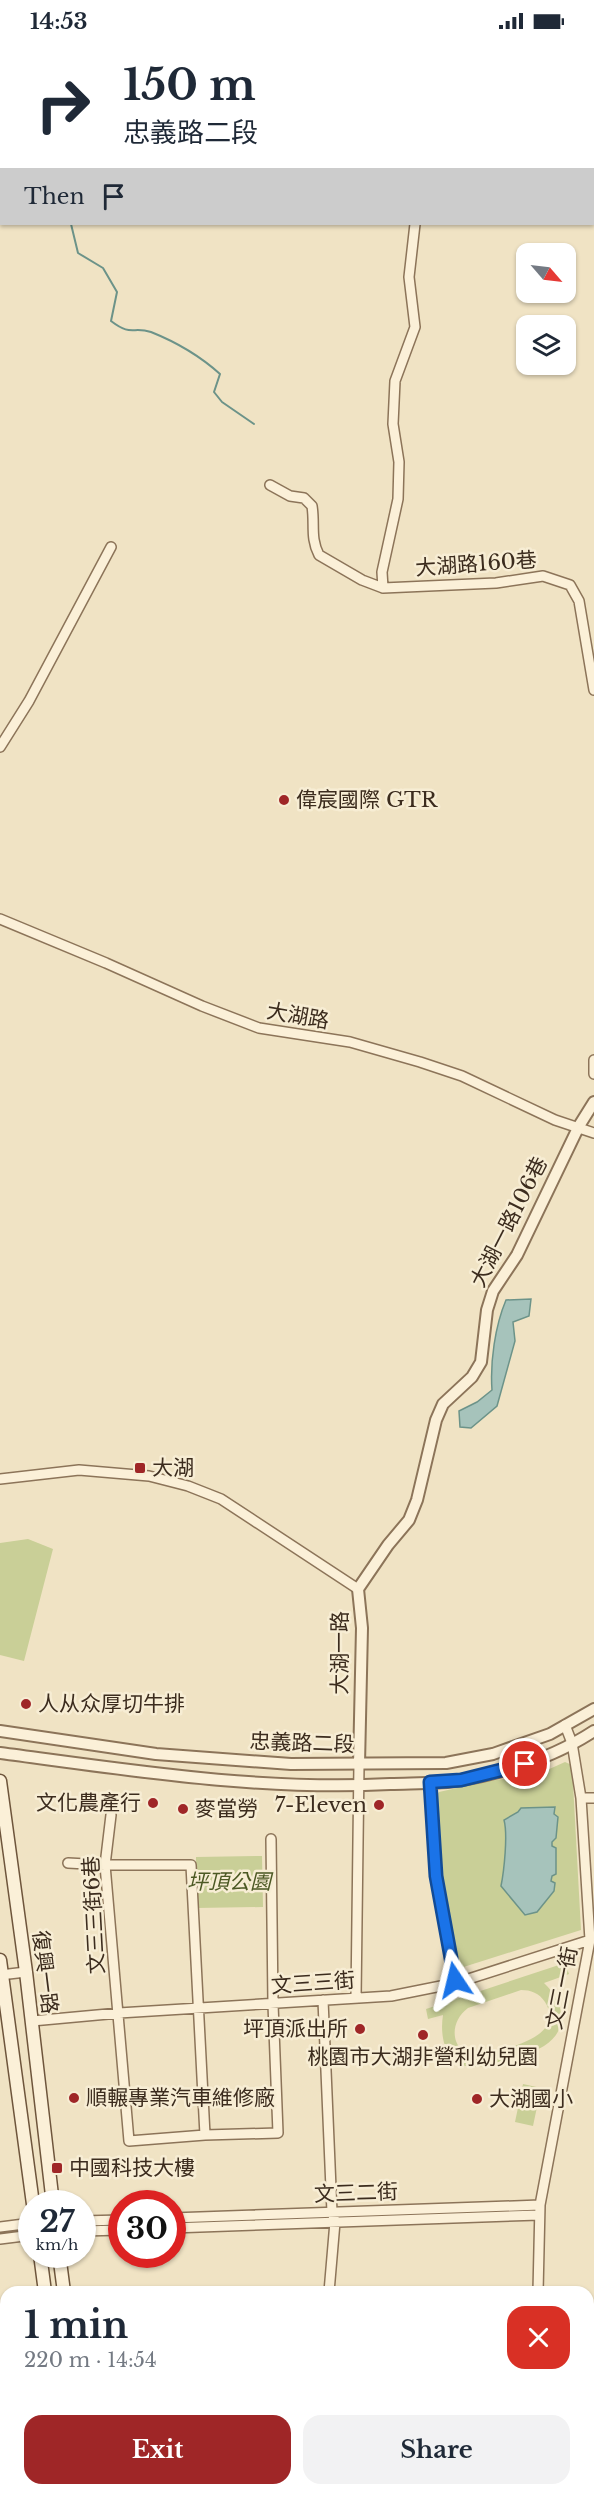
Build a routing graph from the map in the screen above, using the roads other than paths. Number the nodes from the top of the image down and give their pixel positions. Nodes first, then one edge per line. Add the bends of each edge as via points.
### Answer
1 (415, 225) edge
2 (270, 485) dead end
3 (111, 547) dead end
4 (383, 588) junction
5 (594, 690) edge
6 (0, 747) edge
7 (0, 919) edge
8 (594, 1060) edge
9 (594, 1074) edge
10 (594, 1102) edge
11 (579, 1126) junction
12 (594, 1132) edge
13 (0, 1479) edge
14 (358, 1589) junction
15 (594, 1709) edge
16 (566, 1725) junction
17 (0, 1731) edge
18 (594, 1731) edge
19 (572, 1743) junction
20 (0, 1753) edge
21 (359, 1764) junction
22 (0, 1781) edge
23 (430, 1782) junction
24 (358, 1786) junction
25 (581, 1798) junction
26 (594, 1798) edge
27 (111, 1815) dead end
28 (271, 1839) dead end
29 (68, 1863) dead end
30 (105, 1865) junction
31 (590, 1940) junction
32 (0, 1960) edge
33 (26, 1972) junction
34 (1, 1975) edge
35 (456, 1983) junction
36 (357, 1998) junction
37 (323, 2000) junction
38 (273, 2004) junction
39 (198, 2008) junction
40 (119, 2013) junction
41 (32, 2021) junction
42 (205, 2135) junction
43 (31, 2190) edge
44 (51, 2190) edge
45 (539, 2210) junction
46 (334, 2217) junction
47 (186, 2218) edge
48 (18, 2225) edge
49 (0, 2227) edge
50 (186, 2227) edge
51 (18, 2237) edge
52 (0, 2239) edge
53 (42, 2268) edge
54 (61, 2268) edge
55 (44, 2286) edge
56 (63, 2286) edge
57 (328, 2286) edge
58 (538, 2286) edge

1 - 4 street via 409,277 415,327 395,381 393,424 399,462 398,499 382,573
2 - 4 street via 290,496 304,498 312,506 311,533 318,555
3 - 6 street via 29,701
4 - 5 street, 大湖路160巷 via 496,583 543,576 570,585 579,601
7 - 11 street, 大湖路 via 259,1028 390,1052 462,1076 555,1120
8 - 9 street
10 - 11 street, 大湖一路106巷
11 - 12 street, 大湖路
11 - 14 street, 大湖一路106巷 via 532,1227 493,1291 481,1362 472,1377 443,1404 436,1420 409,1520
13 - 14 street, 大湖一路 via 79,1470 149,1476 188,1486 221,1499
14 - 21 street, 大湖一路 via 362,1628
15 - 16 street, 忠義路二段
16 - 19 street, 文三一街
16 - 21 street, 忠義路二段 via 493,1754 446,1763
17 - 21 street, 忠義路二段 via 156,1754 291,1764
18 - 19 street, 忠義路二段
19 - 23 street, 忠義路二段 via 525,1764 461,1780
19 - 25 street, 文三一街
20 - 24 street, 忠義路二段 via 159,1774
21 - 24 street, 大湖一路
22 - 33 main road, 復興一路
23 - 24 street, 忠義路二段
23 - 35 street via 436,1876
24 - 36 street, 大湖一路
25 - 26 street
25 - 31 street, 文三一街
27 - 30 street, 文三三街6巷
28 - 38 street
29 - 30 street
30 - 39 street via 191,1865
30 - 40 street, 文三三街6巷
31 - 35 street, 文三三街
31 - 45 street, 文三一街
32 - 34 main road, 復興一路
33 - 34 street
33 - 41 main road, 復興一路
34 - 43 main road, 復興一路
35 - 36 street, 文三三街 via 391,1996
36 - 37 street, 文三三街
37 - 38 street, 文三三街
37 - 46 street
38 - 39 street, 文三三街
38 - 42 street via 278,2133
39 - 40 street, 文三三街
39 - 42 street
40 - 41 street, 文三三街
40 - 42 street, 文三三街6巷 via 129,2141
41 - 44 main road, 復興一路
45 - 46 street, 文三二街
45 - 58 street, 文三一街
46 - 47 street, 文三二街
46 - 50 street, 文三二街
46 - 57 street
48 - 49 street
51 - 52 street
53 - 55 main road
54 - 56 main road

